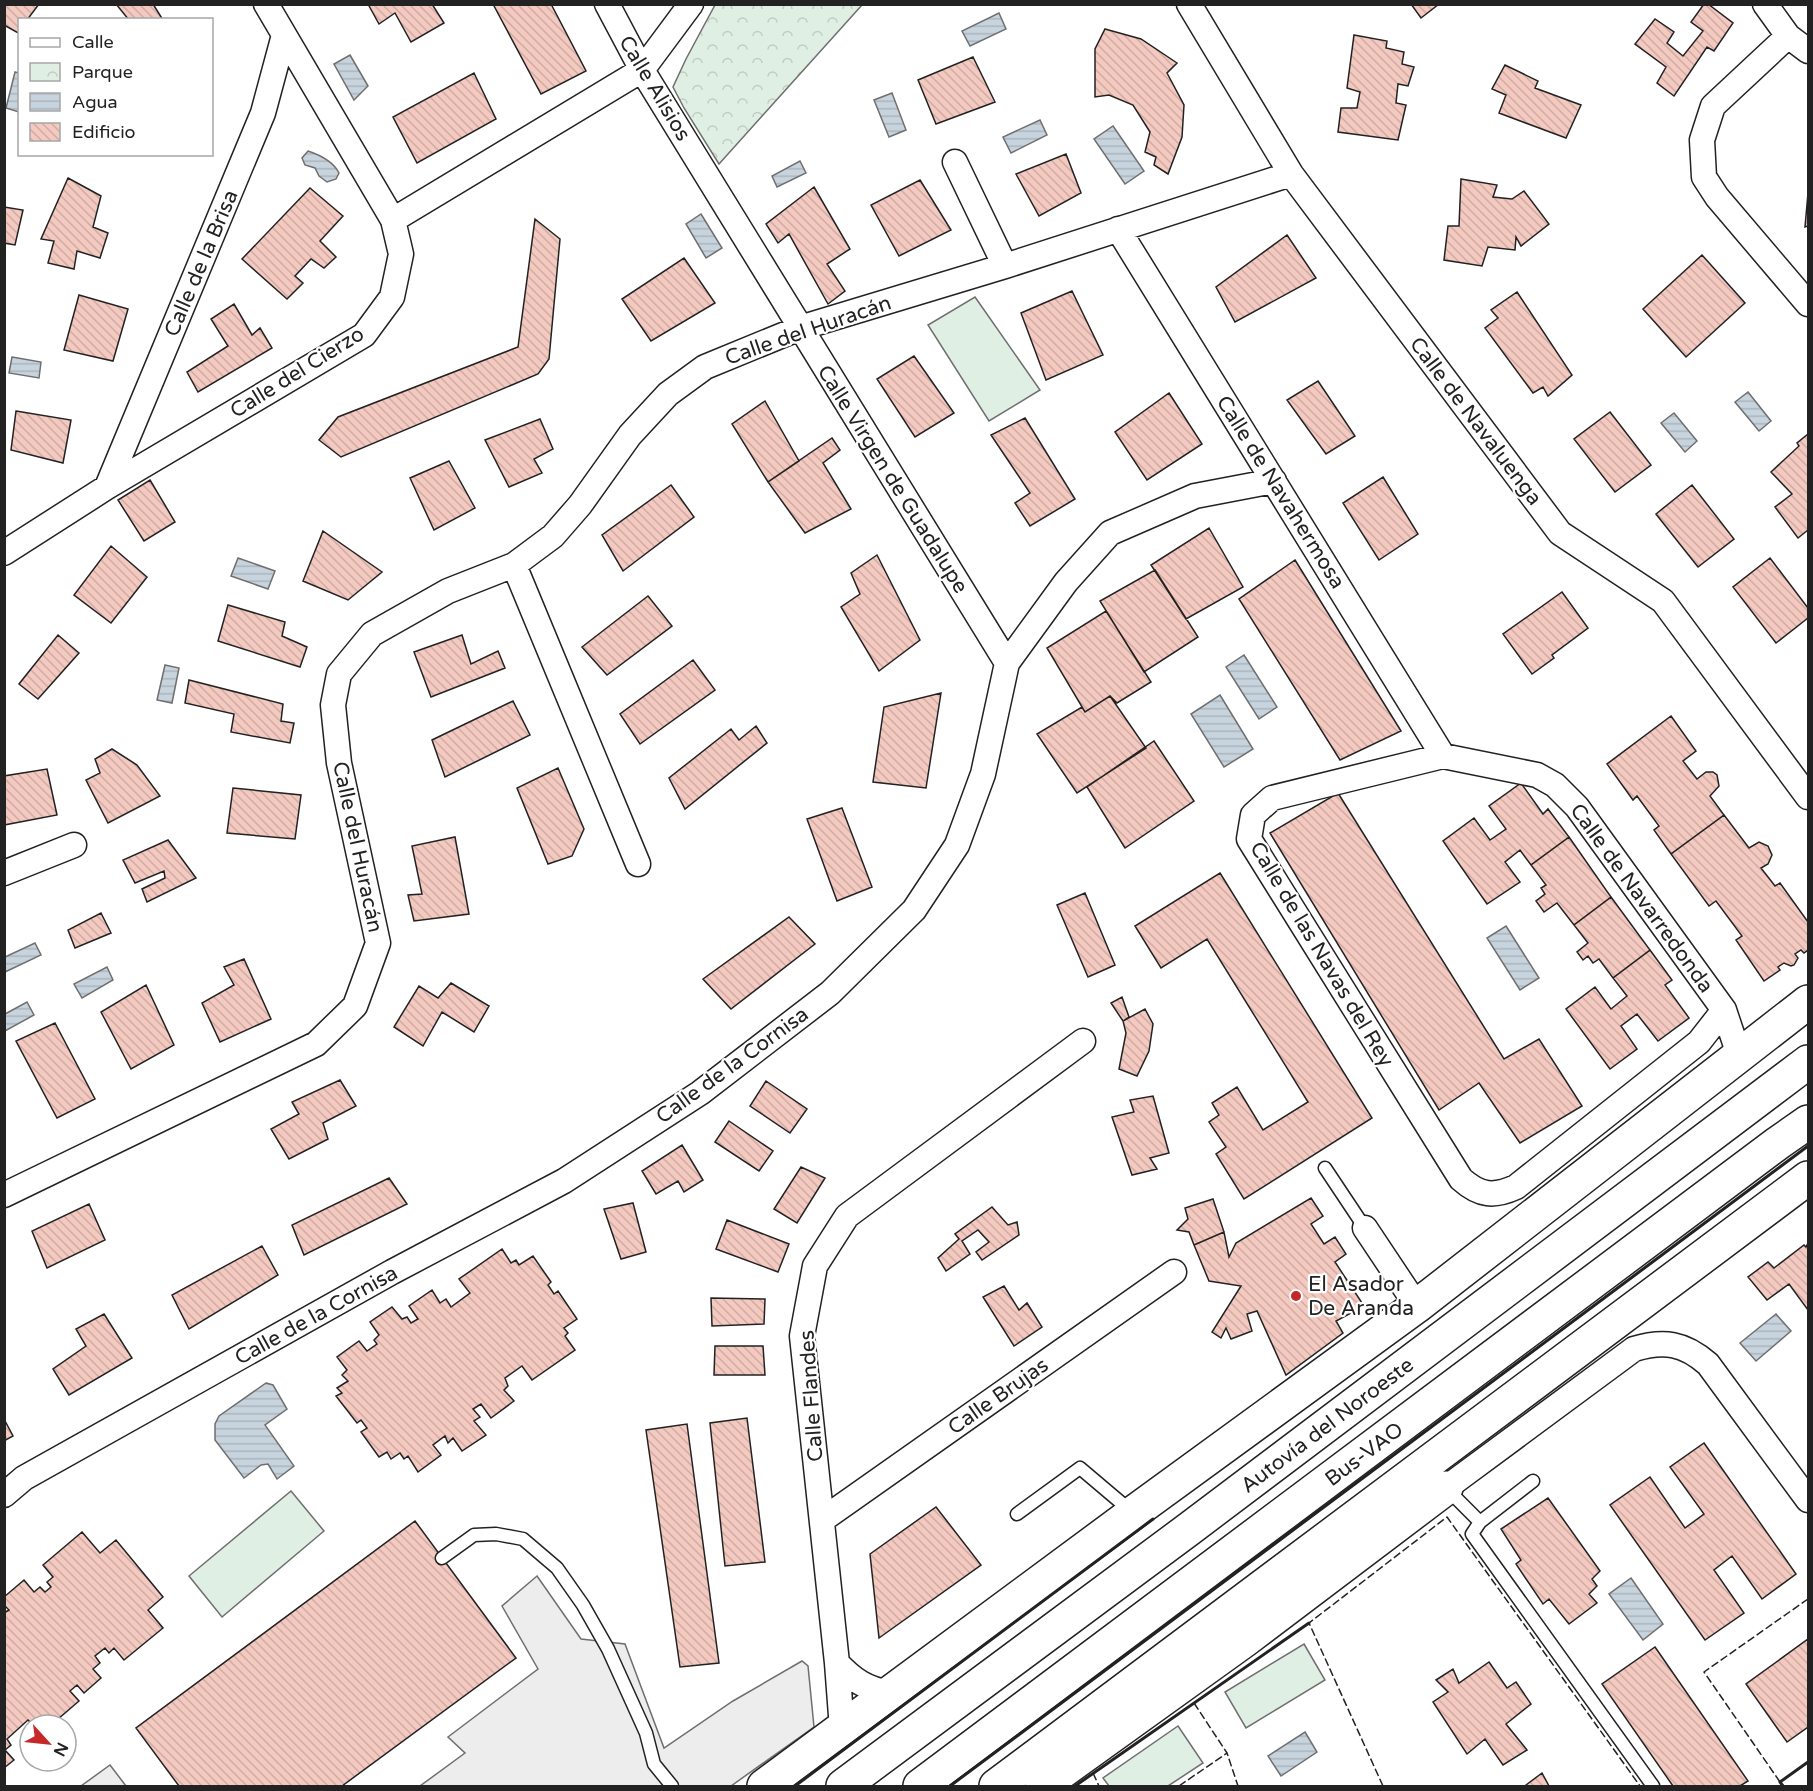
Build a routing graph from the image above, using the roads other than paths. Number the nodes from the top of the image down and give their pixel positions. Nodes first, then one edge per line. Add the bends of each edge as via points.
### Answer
1 (266, 4) edge
2 (607, 4) edge
3 (691, 4) edge
4 (1188, 4) edge
5 (1765, 4) edge
6 (284, 35) junction
7 (1788, 36) junction
8 (1809, 51) edge
9 (642, 70) junction
10 (955, 162) dead end
11 (705, 171) joint
12 (1291, 174) junction
13 (393, 220) junction
14 (1118, 229) junction
15 (1005, 266) junction
16 (1809, 304) edge
17 (800, 328) junction
18 (1274, 482) junction
19 (107, 487) junction
20 (4, 553) edge
21 (514, 565) junction
22 (1007, 663) junction
23 (1443, 756) junction
24 (1809, 797) edge
25 (74, 844) dead end
26 (638, 864) dead end
27 (4, 873) edge
28 (1809, 1002) edge
29 (1724, 1010) junction
30 (1083, 1041) dead end
31 (1739, 1055) junction
32 (1809, 1062) edge
33 (1809, 1120) edge
34 (1325, 1168) dead end
35 (1809, 1179) edge
36 (4, 1195) edge
37 (1365, 1228) joint
38 (1174, 1272) dead end
39 (1417, 1306) junction
40 (1533, 1481) dead end
41 (1446, 1488) junction
42 (1802, 1491) edge
43 (4, 1495) edge
44 (1133, 1513) junction
45 (1017, 1514) dead end
46 (822, 1520) junction
47 (1480, 1522) junction
48 (442, 1558) dead end
49 (837, 1662) junction
50 (890, 1693) junction
51 (842, 1729) junction
52 (672, 1786) edge
53 (764, 1786) edge
54 (843, 1786) edge
55 (920, 1786) edge
56 (996, 1786) edge
57 (1042, 1786) edge
58 (1653, 1786) edge

1 - 6 street, Calle del Cierzo
2 - 9 street, Calle Alisios
3 - 9 street
4 - 12 street, Calle de Navaluenga
5 - 7 street
6 - 13 street, Calle del Cierzo
6 - 19 street, Calle de la Brisa via 263,113
7 - 8 street
7 - 16 street via 1713,106 1702,140 1704,177
9 - 11 street, Calle Alisios
9 - 13 street
10 - 15 street
11 - 17 street, Calle Virgen de Guadalupe
12 - 14 street, Calle del Huracán
12 - 24 street, Calle de Navaluenga via 1560,533 1663,602
13 - 19 street, Calle del Cierzo via 401,254 392,297 364,334
14 - 15 street, Calle del Huracán
14 - 18 street, Calle de Navahermosa
15 - 17 street, Calle del Huracán
17 - 21 street, Calle del Huracán via 705,367 668,393 630,435 553,536
17 - 22 street, Calle Virgen de Guadalupe
18 - 22 street, Calle de la Cornisa via 1195,496 1110,533 1066,582
18 - 23 street, Calle de Navahermosa
19 - 20 street, Calle del Cierzo
21 - 26 street
21 - 36 street, Calle del Huracán via 448,591 372,633 339,674 333,705 339,763 378,944 355,1006 316,1044
22 - 43 street, Calle de la Cornisa via 983,774 957,845 914,910 830,993 700,1093 564,1181 392,1272 24,1478
23 - 29 street, Calle de Navarredonda via 1537,775 1555,785 1577,807
23 - 29 street, Calle de las Navas del Rey via 1272,798 1253,815 1249,839 1461,1179 1482,1192 1502,1194 1516,1187 1699,1042
25 - 27 street
28 - 31 highway
29 - 31 street, Calle de Navarredonda
30 - 46 street, Calle Flandes via 847,1216 815,1266 802,1336
31 - 39 highway
32 - 54 highway, Autovía del Noroeste
33 - 55 highway, Bus-VAO
34 - 37 lane
35 - 56 highway
37 - 39 street
38 - 46 street, Calle Brujas
39 - 44 highway
40 - 47 lane
41 - 42 street via 1634,1349 1664,1344 1694,1352 1708,1364 1713,1384
41 - 47 lane
41 - 57 highway via 1245,1640
44 - 45 lane via 1080,1468
44 - 50 highway
46 - 49 street, Calle Flandes
47 - 58 lane via 1472,1534
48 - 52 lane via 474,1535 496,1534 523,1539 557,1568 608,1649 646,1733 654,1764
49 - 50 street via 848,1676 864,1686
49 - 51 street, Calle Flandes
50 - 51 highway
51 - 53 highway

